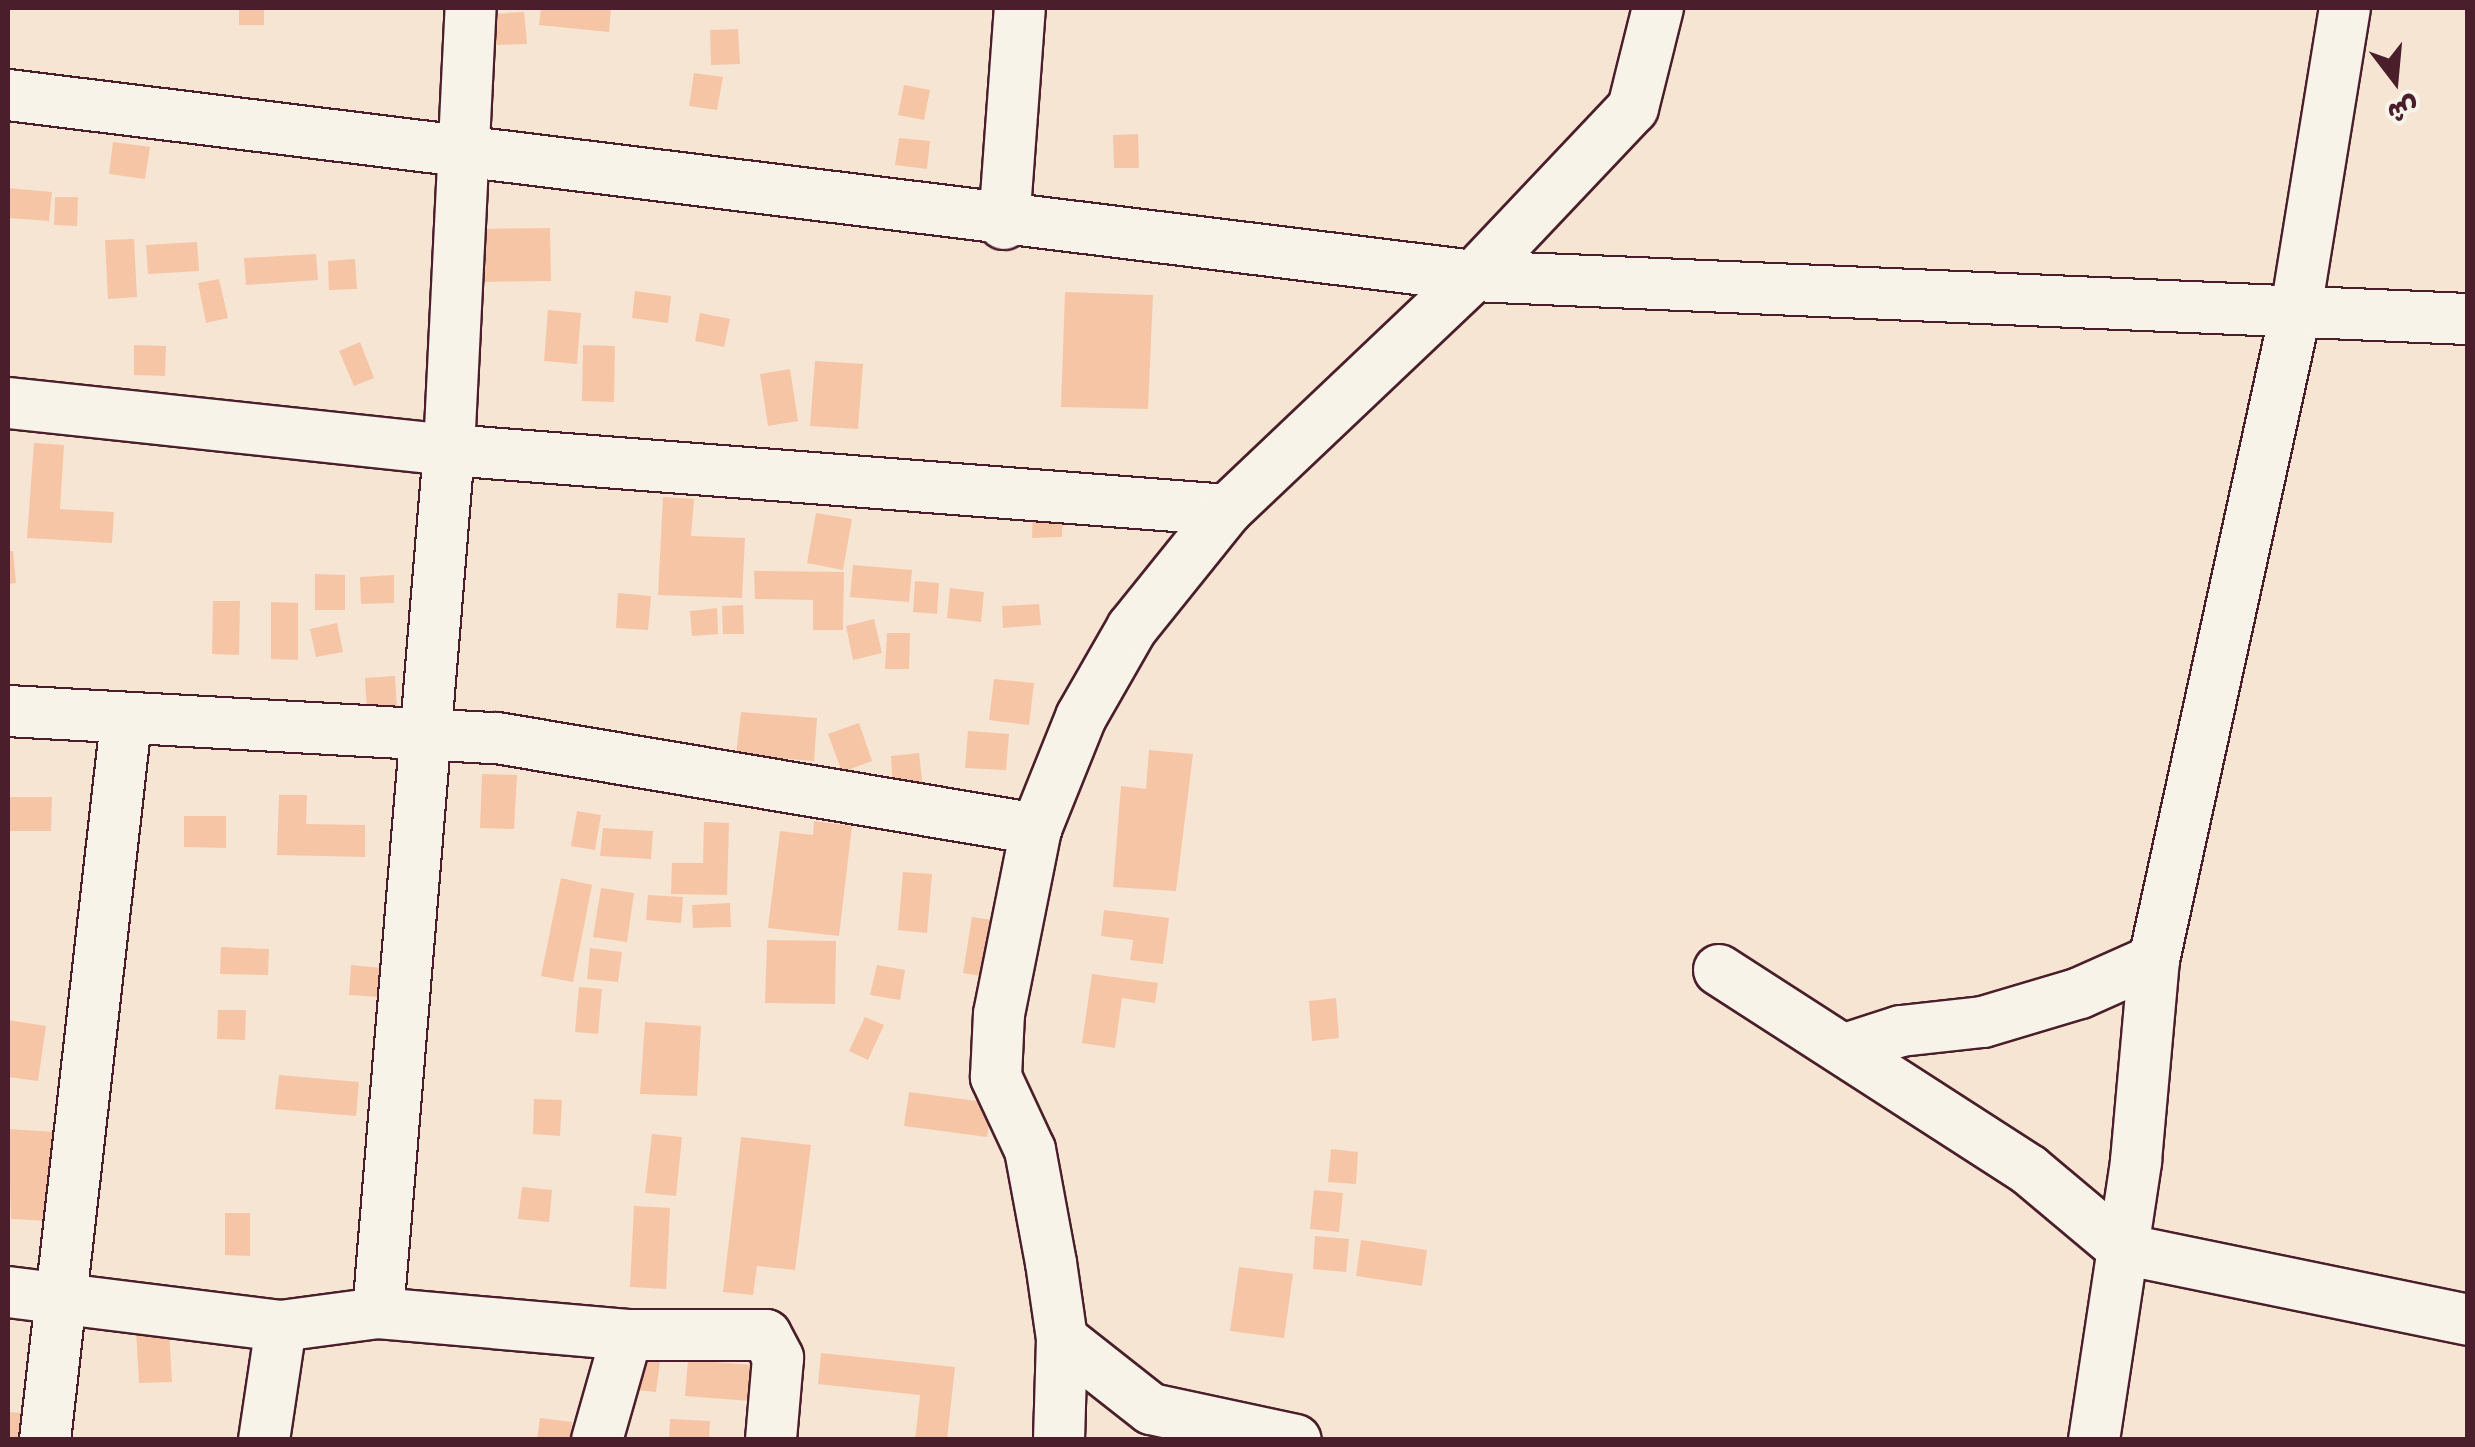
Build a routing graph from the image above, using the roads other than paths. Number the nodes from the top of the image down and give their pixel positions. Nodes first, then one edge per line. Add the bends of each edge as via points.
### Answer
1 (471, 8) edge
2 (1020, 8) edge
3 (1658, 8) edge
4 (2345, 8) edge
5 (8, 94) edge
6 (458, 150) junction
7 (1004, 224) junction
8 (1474, 276) junction
9 (2296, 310) junction
10 (2468, 319) edge
11 (8, 403) edge
12 (449, 450) junction
13 (1227, 510) junction
14 (8, 711) edge
15 (126, 722) junction
16 (428, 732) junction
17 (1036, 829) junction
18 (2154, 960) junction
19 (1719, 970) dead end
20 (1848, 1048) junction
21 (2123, 1248) junction
22 (8, 1292) edge
23 (64, 1298) junction
24 (378, 1313) junction
25 (2468, 1320) edge
26 (282, 1326) junction
27 (627, 1335) junction
28 (1062, 1338) junction
29 (46, 1440) edge
30 (264, 1440) edge
31 (597, 1440) edge
32 (771, 1440) edge
33 (1059, 1440) edge
34 (1296, 1440) edge
35 (2094, 1440) edge

1 - 6 street
2 - 7 street
3 - 8 street via 1633,108
4 - 9 street
5 - 6 street
6 - 7 street
6 - 12 street
7 - 8 street via 1249,245
8 - 9 street
8 - 13 street
9 - 10 street
9 - 18 street
11 - 12 street
12 - 13 street
12 - 16 street
13 - 17 street via 1132,628 1081,717
14 - 15 street
15 - 16 street
15 - 23 street
16 - 17 street
16 - 24 street
17 - 28 street via 999,1014 996,1076 1030,1150
18 - 20 street via 2080,993 1983,1022 1901,1031
18 - 21 street
19 - 20 street
20 - 21 street via 2029,1170
21 - 25 street
21 - 35 street
22 - 23 street
23 - 26 street
23 - 29 street
24 - 26 street
24 - 27 street
26 - 30 street
27 - 31 street
27 - 32 street via 766,1335 778,1358
28 - 33 street
28 - 34 street via 1151,1410

